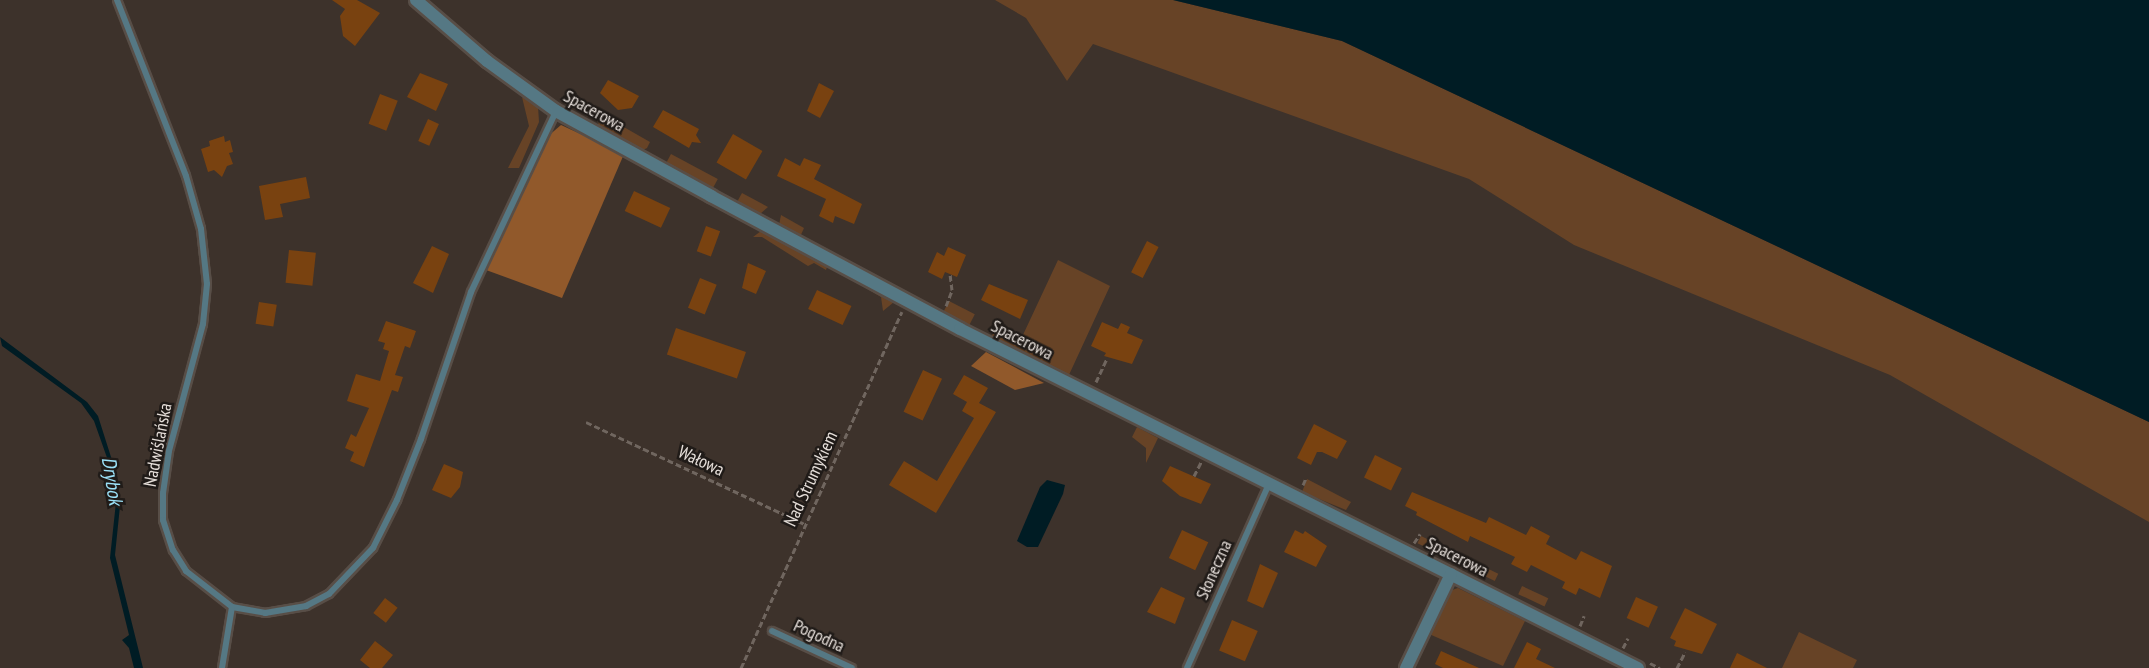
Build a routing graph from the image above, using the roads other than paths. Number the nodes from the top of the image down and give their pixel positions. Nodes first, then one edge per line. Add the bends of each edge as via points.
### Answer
1 (117, 0) edge
2 (416, 0) edge
3 (556, 111) junction
4 (1269, 484) junction
5 (1451, 574) junction
6 (232, 607) junction
7 (772, 631) dead end
8 (222, 668) edge
9 (852, 668) edge
10 (1187, 668) edge
11 (1406, 668) edge
12 (1638, 668) edge

1 - 6 lane, Nadwiślańska via 186,176 201,229 207,284 202,324 170,451 163,493 164,520 173,550 186,571
2 - 3 street, Spacerowa via 486,61
3 - 4 street, Spacerowa via 907,301
3 - 6 lane, Nadwiślańska via 471,292 409,470 373,548 329,594 306,606 265,613
4 - 5 street, Spacerowa
4 - 10 lane, Słoneczna
5 - 11 street
5 - 12 street, Spacerowa
6 - 8 lane
7 - 9 lane, Pogodna

